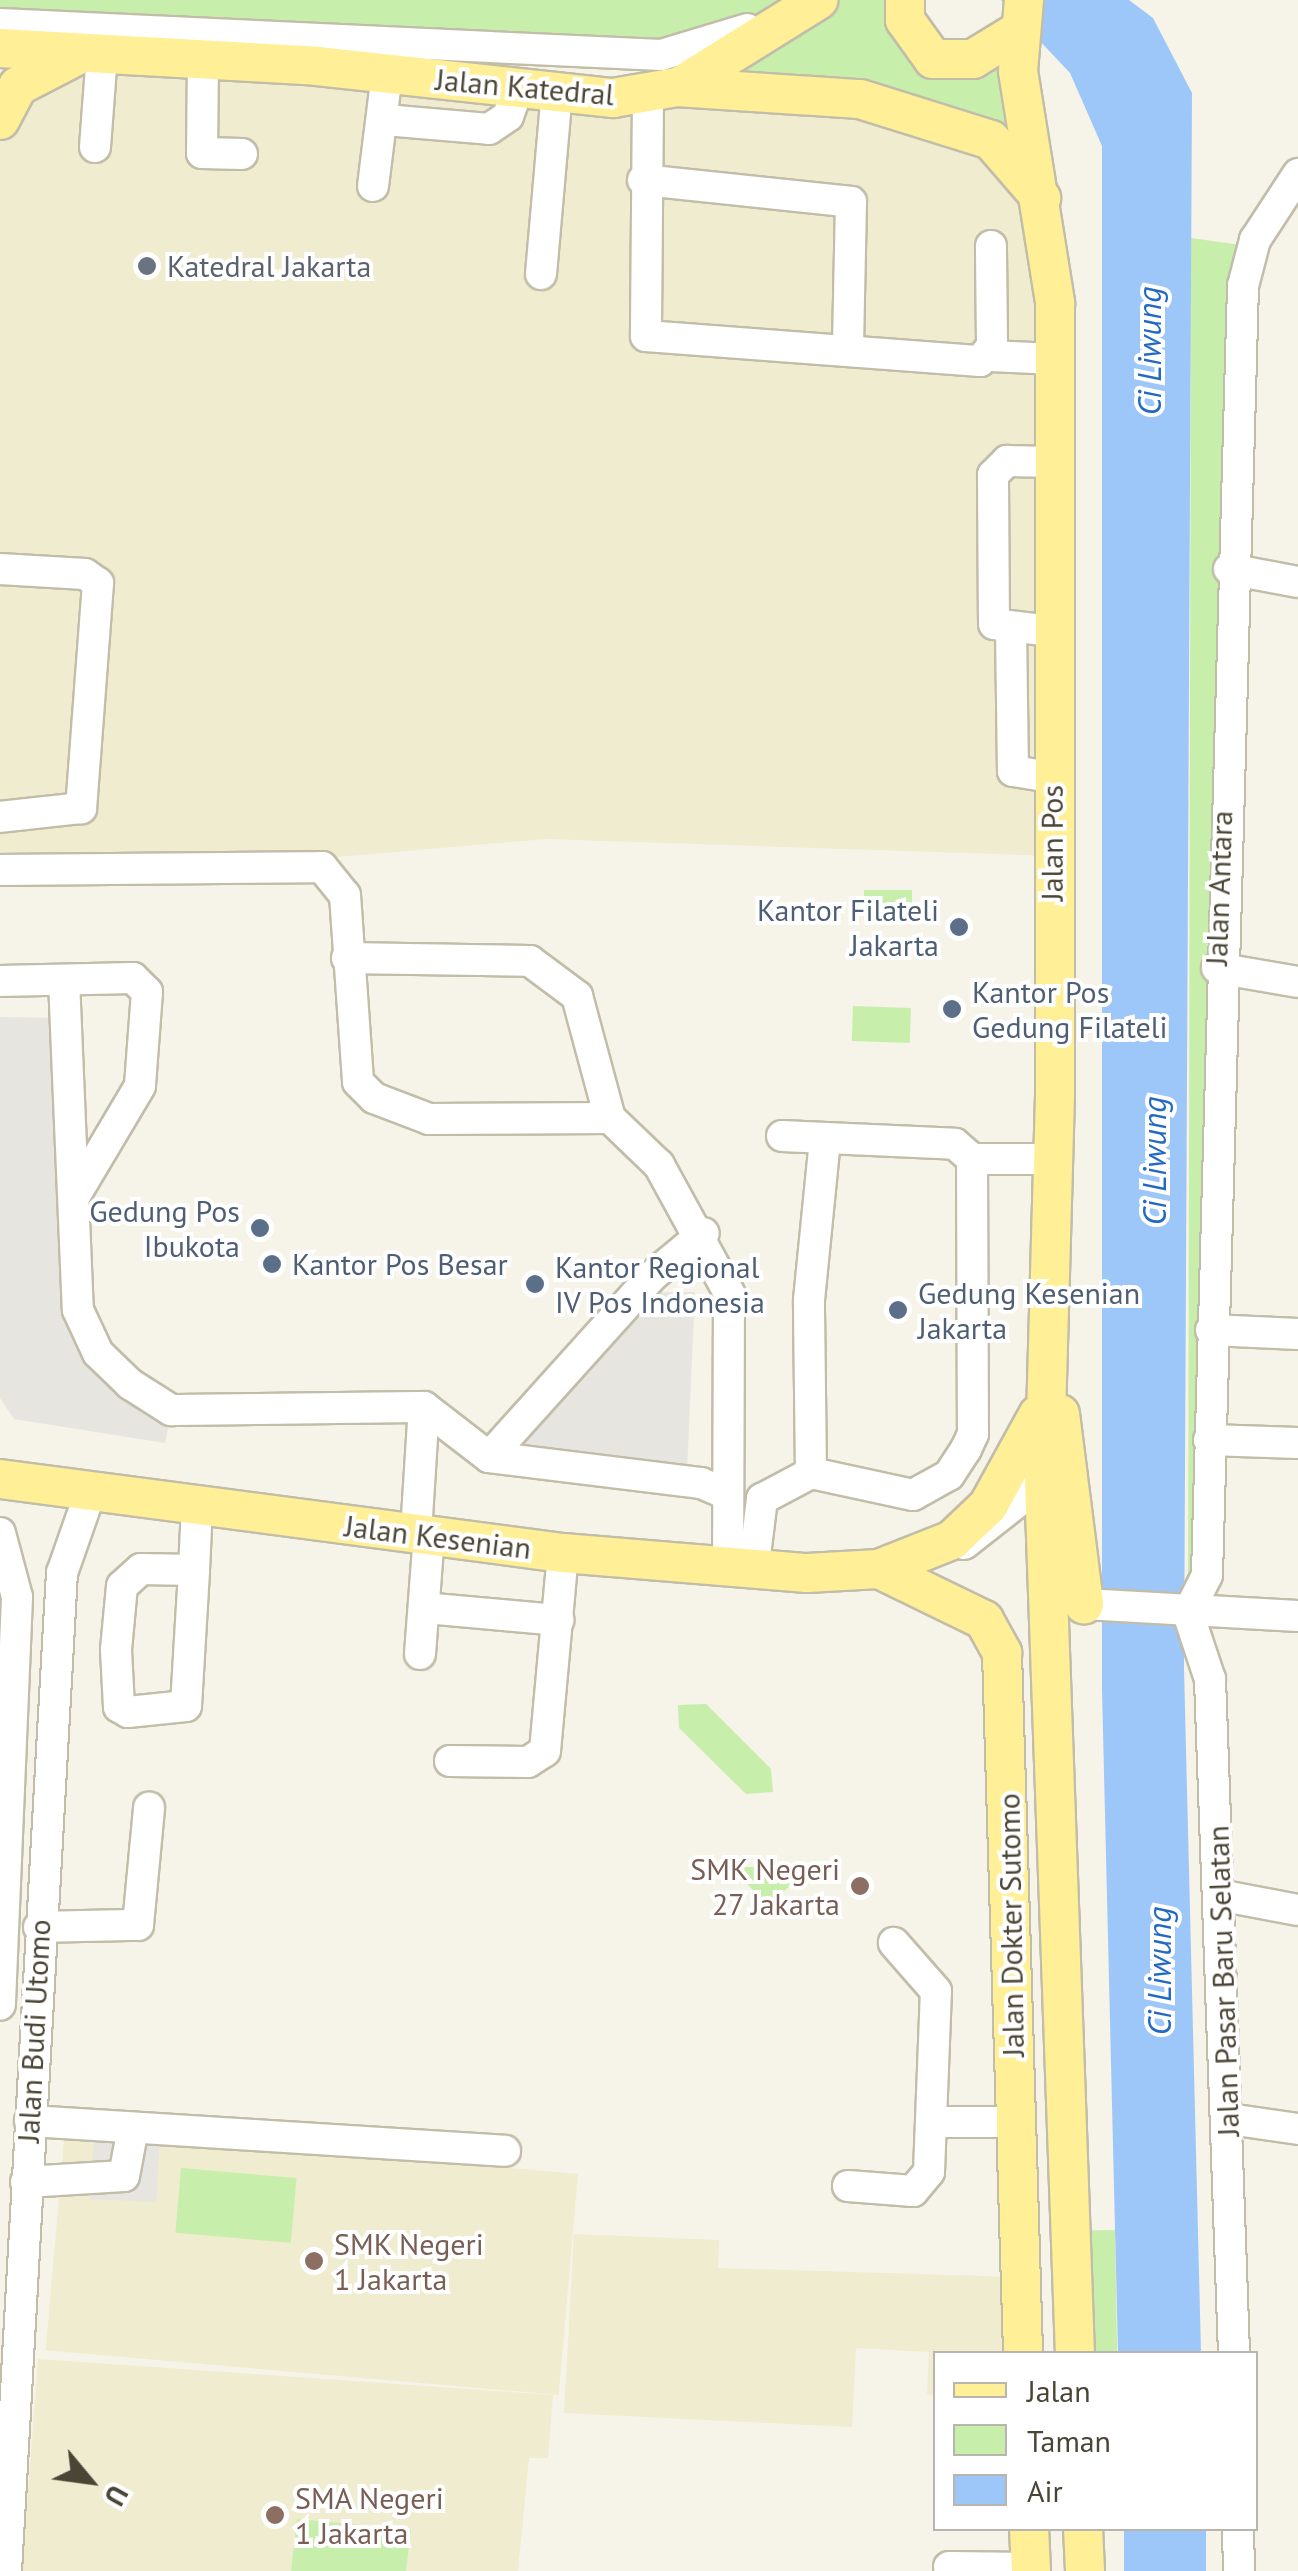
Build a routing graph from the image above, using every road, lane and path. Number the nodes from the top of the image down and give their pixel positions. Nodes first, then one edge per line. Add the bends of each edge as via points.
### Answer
1 (905, 0) edge
2 (798, 5) edge
3 (1017, 15) edge
4 (0, 24) edge
5 (104, 46) junction
6 (0, 48) edge
7 (193, 60) junction
8 (387, 73) junction
9 (518, 88) junction
10 (557, 92) junction
11 (663, 92) junction
12 (0, 120) edge
13 (385, 120) junction
14 (94, 147) dead end
15 (242, 154) dead end
16 (1298, 174) edge
17 (643, 180) junction
18 (373, 186) dead end
19 (1043, 200) junction
20 (991, 246) dead end
21 (541, 274) dead end
22 (848, 350) junction
23 (990, 356) junction
24 (1055, 359) junction
25 (1054, 462) junction
26 (0, 569) edge
27 (1229, 569) junction
28 (1298, 582) edge
29 (1012, 628) junction
30 (1052, 630) junction
31 (1051, 777) junction
32 (0, 817) edge
33 (0, 870) edge
34 (346, 958) junction
35 (1217, 968) junction
36 (64, 980) junction
37 (0, 981) edge
38 (1298, 982) edge
39 (610, 1118) junction
40 (782, 1136) dead end
41 (824, 1141) junction
42 (972, 1159) junction
43 (1054, 1159) junction
44 (74, 1197) junction
45 (704, 1233) junction
46 (1211, 1330) junction
47 (1298, 1334) edge
48 (1048, 1383) junction
49 (424, 1408) junction
50 (1209, 1440) junction
51 (1298, 1442) edge
52 (490, 1457) junction
53 (811, 1472) junction
54 (0, 1479) edge
55 (1044, 1481) junction
56 (727, 1494) junction
57 (88, 1496) junction
58 (197, 1507) junction
59 (0, 1533) edge
60 (422, 1534) junction
61 (564, 1552) junction
62 (878, 1569) junction
63 (194, 1570) junction
64 (740, 1571) junction
65 (1090, 1606) joint
66 (424, 1608) junction
67 (1186, 1613) junction
68 (1298, 1616) edge
69 (558, 1620) junction
70 (420, 1654) dead end
71 (1051, 1657) joint
72 (8, 1721) edge
73 (51, 1724) junction
74 (450, 1761) dead end
75 (149, 1808) dead end
76 (1218, 1894) junction
77 (1298, 1910) edge
78 (39, 1927) junction
79 (894, 1943) dead end
80 (0, 2005) edge
81 (1229, 2119) junction
82 (30, 2122) junction
83 (934, 2122) junction
84 (1014, 2122) junction
85 (133, 2128) junction
86 (1298, 2129) edge
87 (504, 2152) dead end
88 (26, 2182) junction
89 (848, 2186) dead end
90 (1023, 2351) edge
91 (1075, 2351) edge
92 (1234, 2351) edge
93 (1029, 2531) edge
94 (1083, 2531) edge
95 (1238, 2531) edge
96 (949, 2559) edge
97 (1031, 2569) edge
98 (6, 2571) edge
99 (1086, 2571) edge
100 (1239, 2571) edge

1 - 3 main road via 912,34 933,58 973,59
2 - 5 street via 674,54
2 - 11 main road
3 - 19 main road, Jalan Pos
4 - 5 street
5 - 6 main road, Jalan Katedral
5 - 7 main road, Jalan Katedral
5 - 12 main road via 18,86
5 - 14 street
7 - 8 main road, Jalan Katedral
7 - 15 street via 202,152
8 - 9 main road, Jalan Katedral
8 - 13 street
9 - 10 main road, Jalan Katedral
9 - 13 street via 508,116 489,129
10 - 11 main road, Jalan Katedral
10 - 21 street
11 - 17 street
11 - 19 main road, Jalan Katedral via 920,112 992,140
13 - 18 street
16 - 27 street, Jalan Antara via 1256,240 1243,286
17 - 22 street via 852,202
17 - 22 street via 646,336
19 - 24 main road, Jalan Pos
20 - 23 street
22 - 23 street
23 - 24 street
24 - 25 main road, Jalan Pos
25 - 29 street via 1007,461 994,475 992,618
25 - 30 main road, Jalan Pos
26 - 32 street via 85,574 98,583 81,808
27 - 28 street
27 - 35 street, Jalan Antara
29 - 30 street
29 - 31 street via 1013,771
30 - 31 main road, Jalan Pos
31 - 43 main road, Jalan Pos
33 - 34 street via 322,867 345,895
34 - 39 street via 530,961 583,1006
34 - 39 street via 358,1082 374,1098 429,1119
35 - 38 street
35 - 46 street, Jalan Antara
36 - 37 street
36 - 44 street
36 - 44 street via 133,978 147,992 140,1086
39 - 45 street via 659,1164
40 - 41 street
41 - 42 street via 955,1144
41 - 53 street via 810,1300
42 - 43 street
42 - 53 street via 973,1434 966,1449 949,1475 913,1496
43 - 48 main road, Jalan Pos
44 - 49 street via 78,1310 98,1353 171,1410
45 - 52 street via 652,1276
45 - 56 street via 728,1293
46 - 47 street
46 - 50 street, Jalan Antara
48 - 55 main road, Jalan Pos
48 - 62 main road via 988,1506 952,1540
48 - 65 main road via 1074,1485
49 - 52 street
49 - 60 street
50 - 51 street
50 - 67 street, Jalan Antara via 1207,1574
52 - 56 street via 700,1483
53 - 64 street via 762,1499
54 - 57 main road, Jalan Kesenian
55 - 62 street via 950,1553
55 - 71 main road, Jalan Pos
56 - 64 street
57 - 58 main road, Jalan Kesenian
57 - 73 street, Jalan Budi Utomo via 62,1573
58 - 60 main road, Jalan Kesenian
58 - 63 street
59 - 72 street, Jalan Budi Utomo via 18,1597
60 - 61 main road, Jalan Kesenian
60 - 66 street
61 - 64 main road, Jalan Kesenian
61 - 69 street
62 - 64 main road, Jalan Kesenian
62 - 84 main road, Jalan Dokter Sutomo via 984,1620 1002,1654
63 - 63 street via 186,1706 128,1712 119,1707 116,1650 122,1586 141,1570
65 - 67 street
66 - 69 street
66 - 70 street
67 - 68 street
67 - 76 street, Jalan Pasar Baru Selatan via 1210,1678
69 - 74 street via 545,1751 528,1762
71 - 91 main road, Jalan Dokter Sutomo
72 - 73 street
72 - 80 street, Jalan Budi Utomo
73 - 78 street, Jalan Budi Utomo
75 - 78 street via 138,1925
76 - 77 street
76 - 81 street, Jalan Pasar Baru Selatan
78 - 82 street, Jalan Budi Utomo
79 - 83 street via 936,1991
81 - 86 street
81 - 92 street, Jalan Pasar Baru Selatan
82 - 85 street
82 - 88 street, Jalan Budi Utomo
83 - 84 street
83 - 89 street via 923,2184
84 - 90 main road, Jalan Dokter Sutomo
85 - 87 street
85 - 88 street via 124,2176
88 - 98 street, Jalan Budi Utomo
93 - 97 main road
94 - 99 main road
95 - 100 street
96 - 97 street

